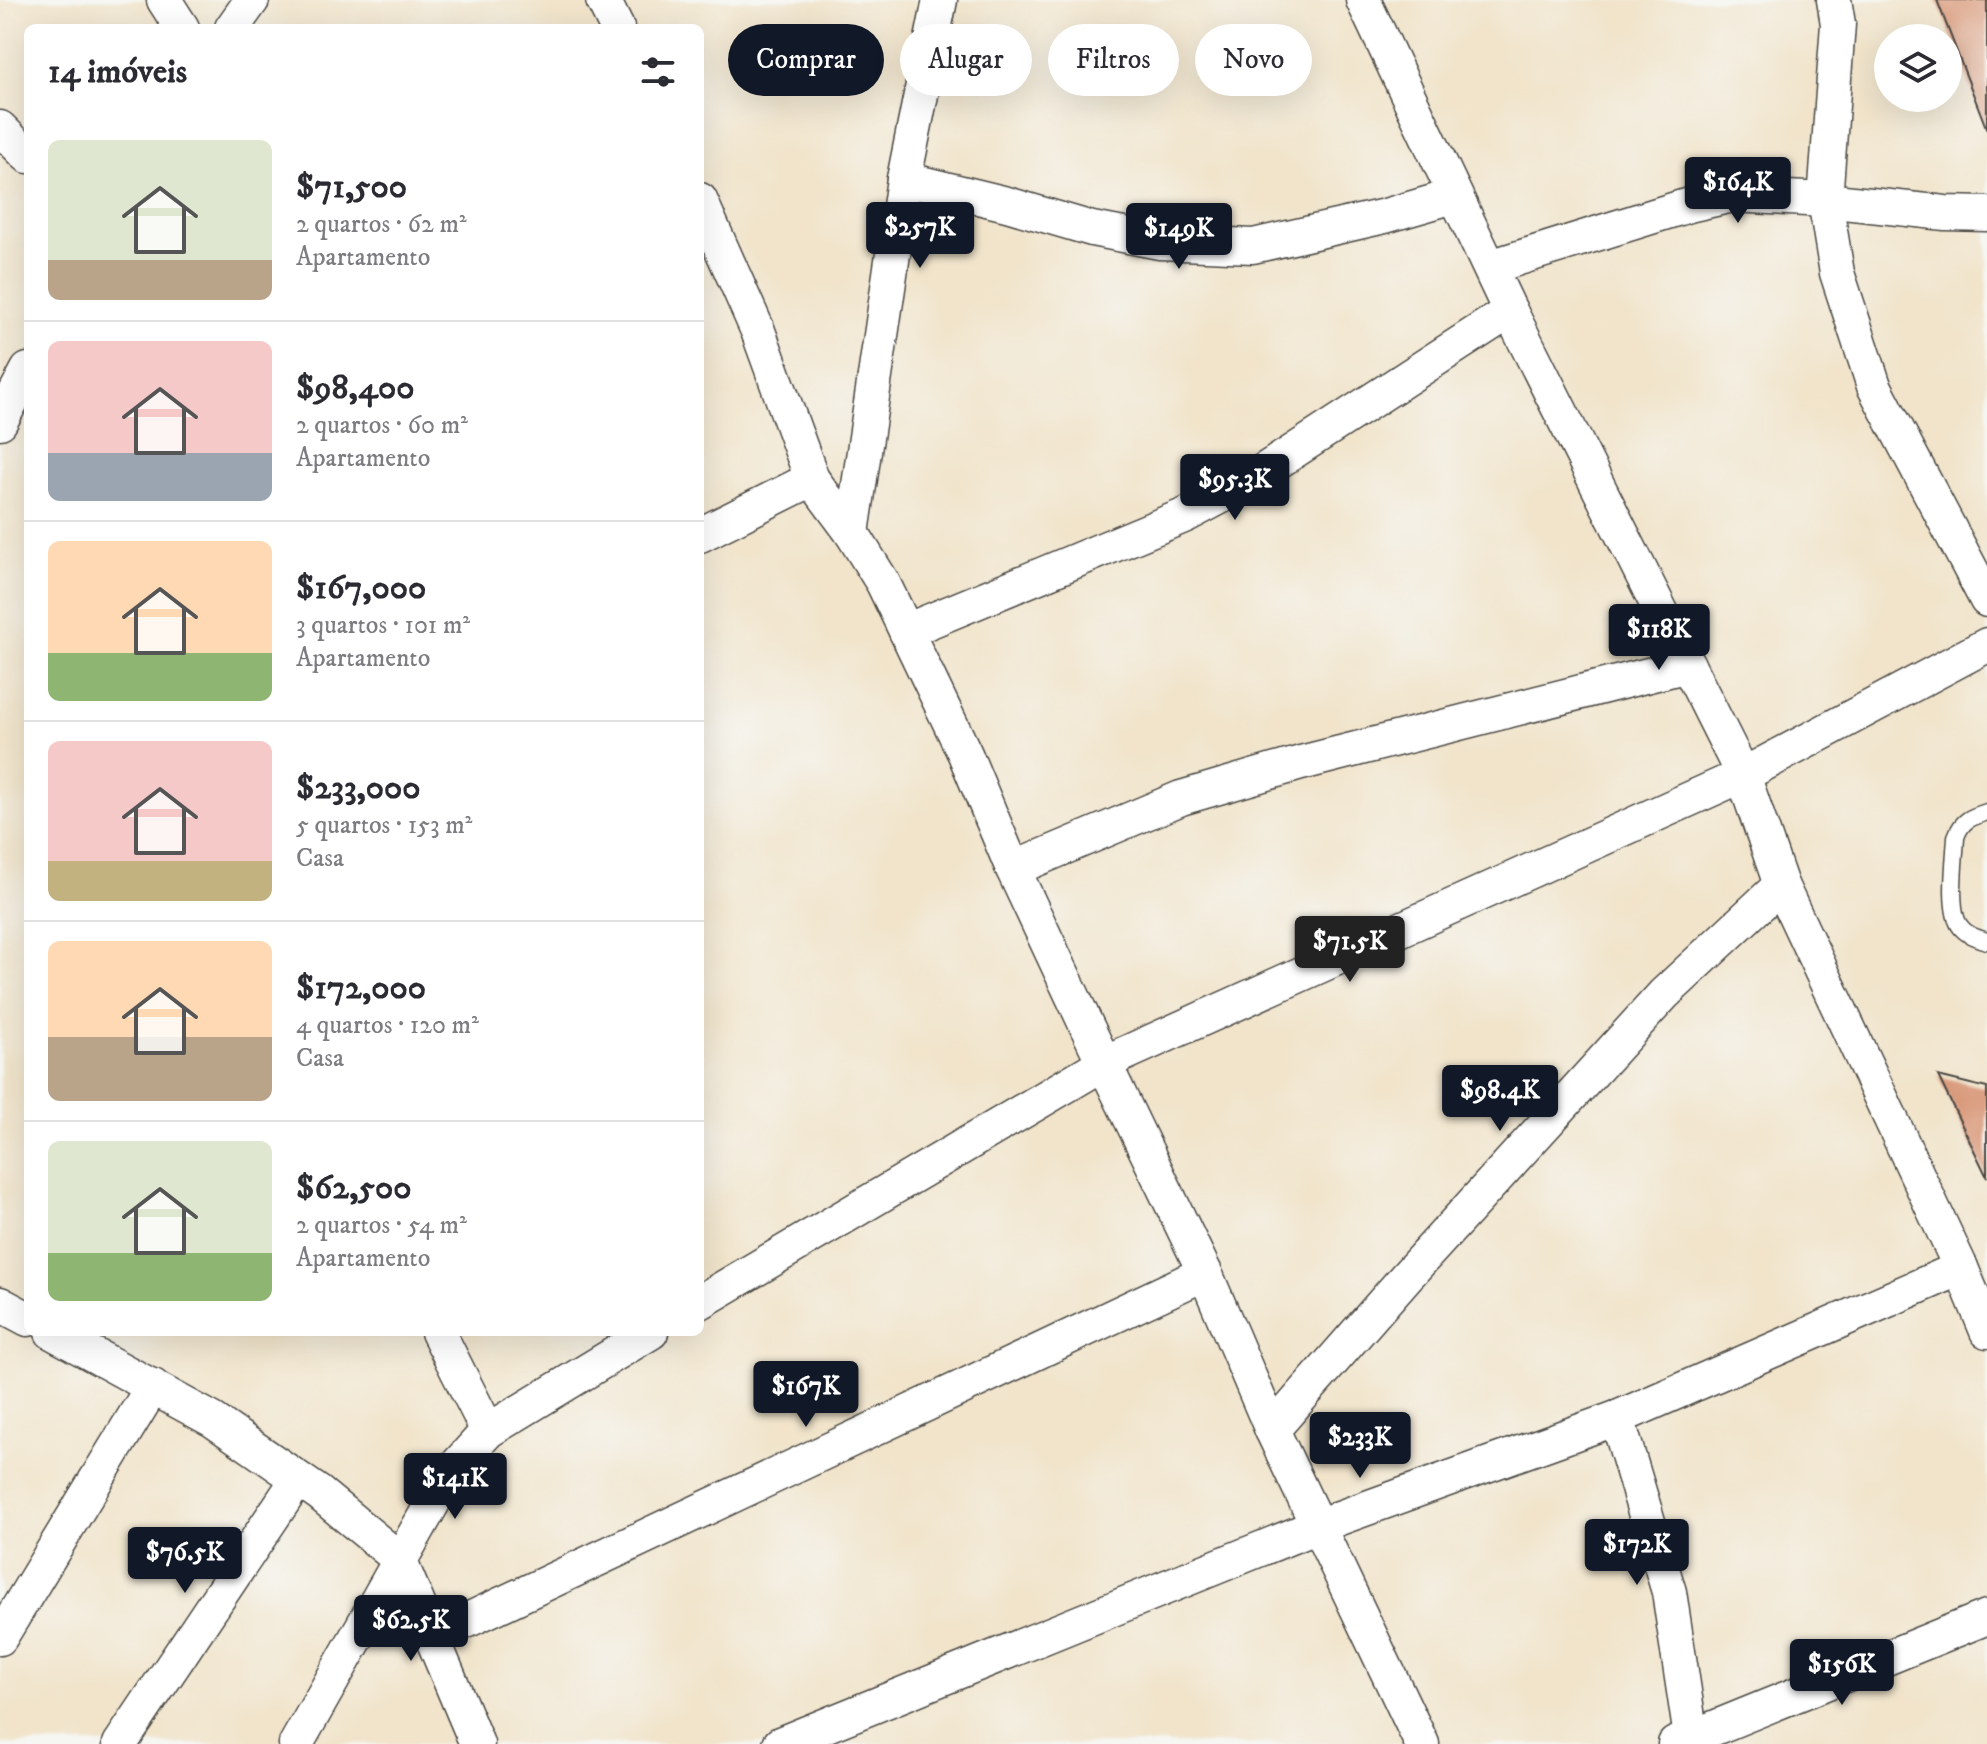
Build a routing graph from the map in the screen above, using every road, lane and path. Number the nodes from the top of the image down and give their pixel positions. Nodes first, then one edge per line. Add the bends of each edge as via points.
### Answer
1 (164, 0) edge
2 (252, 0) edge
3 (603, 0) edge
4 (940, 0) edge
5 (1363, 0) edge
6 (1834, 0) edge
7 (179, 24) edge
8 (235, 24) edge
9 (615, 24) edge
10 (0, 128) edge
11 (24, 152) edge
12 (904, 179) junction
13 (1454, 196) junction
14 (1825, 200) junction
15 (704, 209) edge
16 (1987, 214) edge
17 (1490, 267) junction
18 (1510, 311) junction
19 (24, 377) edge
20 (0, 422) edge
21 (812, 479) junction
22 (704, 533) edge
23 (852, 533) junction
24 (1987, 600) edge
25 (906, 631) junction
26 (1987, 645) edge
27 (1688, 665) junction
28 (1743, 775) junction
29 (1987, 812) edge
30 (1013, 869) junction
31 (1781, 885) junction
32 (1987, 941) edge
33 (1104, 1063) junction
34 (1961, 1268) junction
35 (1205, 1273) junction
36 (704, 1300) edge
37 (1987, 1331) edge
38 (59, 1336) edge
39 (440, 1336) edge
40 (644, 1336) edge
41 (153, 1386) junction
42 (1617, 1418) junction
43 (1272, 1430) junction
44 (488, 1431) junction
45 (298, 1479) junction
46 (1317, 1526) junction
47 (399, 1559) junction
48 (1987, 1617) edge
49 (432, 1637) junction
50 (0, 1638) edge
51 (1686, 1742) edge
52 (120, 1744) edge
53 (296, 1744) edge
54 (477, 1744) edge
55 (780, 1744) edge
56 (1422, 1744) edge

1 - 7 street
2 - 8 street
3 - 9 street
4 - 12 street
5 - 13 street
6 - 14 street via 1838,24
10 - 11 street
12 - 13 street via 1092,229 1160,242 1253,246
12 - 23 street
13 - 17 street
14 - 16 street
14 - 17 street via 1733,195
14 - 24 street via 1837,273 1874,386
15 - 21 street via 758,331
17 - 18 street
18 - 25 street via 1224,495
18 - 27 street
19 - 20 street
21 - 22 street
21 - 23 street
23 - 25 street
25 - 30 street
26 - 28 street
27 - 28 street
27 - 30 street via 1181,798
28 - 31 street
28 - 33 street
29 - 32 lane via 1969,818 1956,837 1954,909 1958,924 1970,936
30 - 33 street
31 - 34 street
31 - 43 street via 1664,994
33 - 35 street
33 - 36 street
34 - 37 street
34 - 42 street
35 - 43 street
35 - 49 street
38 - 41 street
39 - 44 street
40 - 44 street
41 - 45 street
41 - 50 street
42 - 46 street
42 - 51 street via 1669,1592
43 - 46 street
44 - 47 street via 449,1474
45 - 47 street
45 - 52 street
46 - 55 street
46 - 56 street
47 - 49 street
47 - 53 street
48 - 51 street
49 - 54 street

